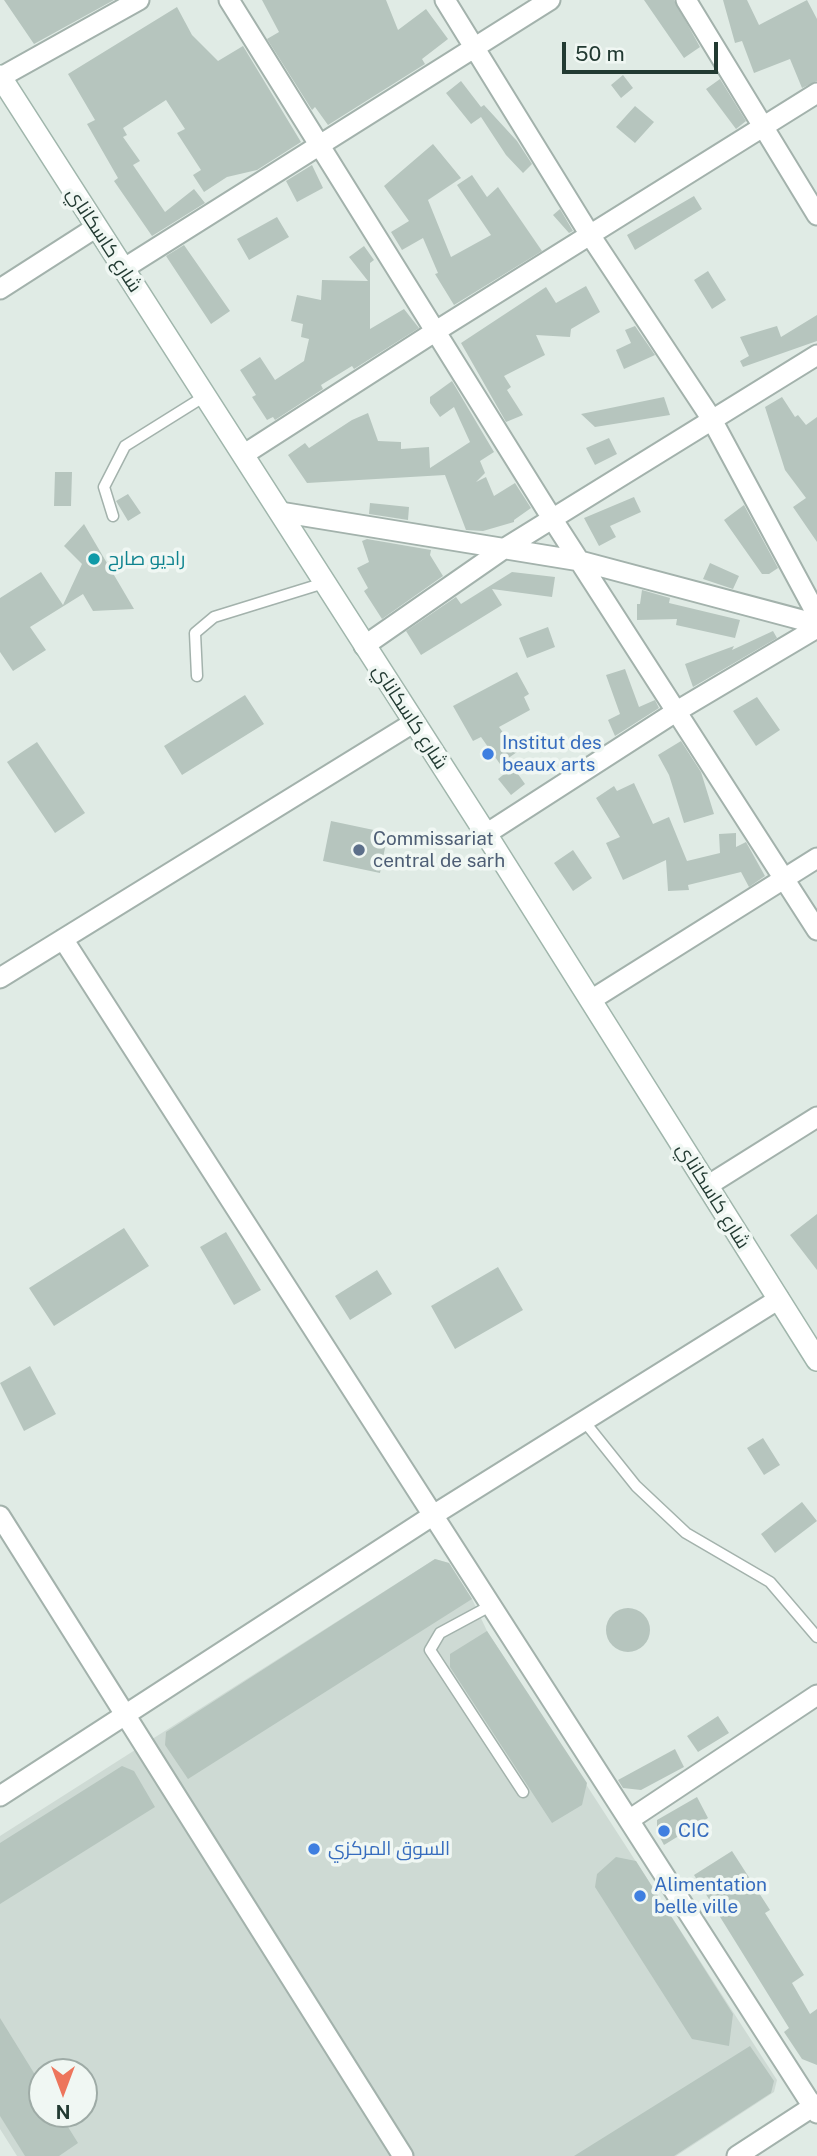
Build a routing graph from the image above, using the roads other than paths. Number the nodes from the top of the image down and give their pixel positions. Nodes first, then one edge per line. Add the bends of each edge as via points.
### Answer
1 (139, 0) edge
2 (229, 0) edge
3 (445, 0) edge
4 (550, 0) edge
5 (686, 0) edge
6 (475, 47) junction
7 (0, 77) edge
8 (817, 93) edge
9 (762, 128) junction
10 (322, 145) junction
11 (817, 215) edge
12 (95, 228) junction
13 (590, 234) junction
14 (123, 269) junction
15 (0, 289) edge
16 (436, 331) junction
17 (817, 355) edge
18 (205, 396) junction
19 (710, 418) junction
20 (243, 455) junction
21 (280, 512) junction
22 (113, 516) dead end
23 (553, 520) junction
24 (505, 548) junction
25 (580, 561) junction
26 (325, 583) junction
27 (817, 615) edge
28 (817, 626) edge
29 (364, 646) junction
30 (197, 676) dead end
31 (677, 711) junction
32 (413, 723) junction
33 (486, 834) junction
34 (817, 858) edge
35 (786, 878) junction
36 (817, 930) edge
37 (64, 939) junction
38 (0, 978) edge
39 (591, 1000) junction
40 (817, 1117) edge
41 (707, 1186) junction
42 (779, 1299) junction
43 (810, 1333) edge
44 (817, 1360) edge
45 (584, 1421) junction
46 (435, 1514) junction
47 (0, 1516) edge
48 (492, 1604) junction
49 (817, 1637) edge
50 (817, 1695) edge
51 (127, 1716) junction
52 (523, 1792) dead end
53 (0, 1796) edge
54 (629, 1820) junction
55 (816, 2108) edge
56 (402, 2156) edge
57 (737, 2156) edge

1 - 7 street
2 - 10 street
3 - 6 street
4 - 6 street
5 - 9 street
6 - 10 street
6 - 13 street
7 - 12 street, شارع كاسكاناي
8 - 9 street
9 - 11 street
9 - 13 street
10 - 14 street
10 - 16 street
12 - 14 street, شارع كاسكاناي
12 - 15 street
13 - 16 street
13 - 19 street
14 - 18 street, شارع كاسكاناي
16 - 20 street
16 - 23 street
17 - 19 street
18 - 20 street, شارع كاسكاناي
18 - 22 lane via 125,446 104,487
19 - 23 street
19 - 27 street
20 - 21 street, شارع كاسكاناي
21 - 24 street
21 - 26 street, شارع كاسكاناي
23 - 24 street
23 - 25 street
24 - 25 street
24 - 29 street
25 - 28 street
25 - 31 street
26 - 29 street, شارع كاسكاناي
26 - 30 lane via 214,617 195,633
28 - 31 street
29 - 32 street, شارع كاسكاناي
31 - 33 street
31 - 35 street
32 - 33 street, شارع كاسكاناي
32 - 37 street
33 - 39 street, شارع كاسكاناي
34 - 35 street
35 - 36 street
35 - 39 street
37 - 38 street
37 - 46 street
39 - 41 street, شارع كاسكاناي
40 - 41 street
41 - 42 street, شارع كاسكاناي
42 - 43 street, شارع كاسكاناي
42 - 45 street
43 - 44 street, شارع كاسكاناي
45 - 46 street
45 - 49 lane via 636,1486 686,1533 770,1581
46 - 48 street
46 - 51 street
47 - 51 street
48 - 52 lane via 440,1633 430,1650
48 - 54 street
50 - 54 street
51 - 53 street
51 - 56 street
54 - 55 street
55 - 57 street

